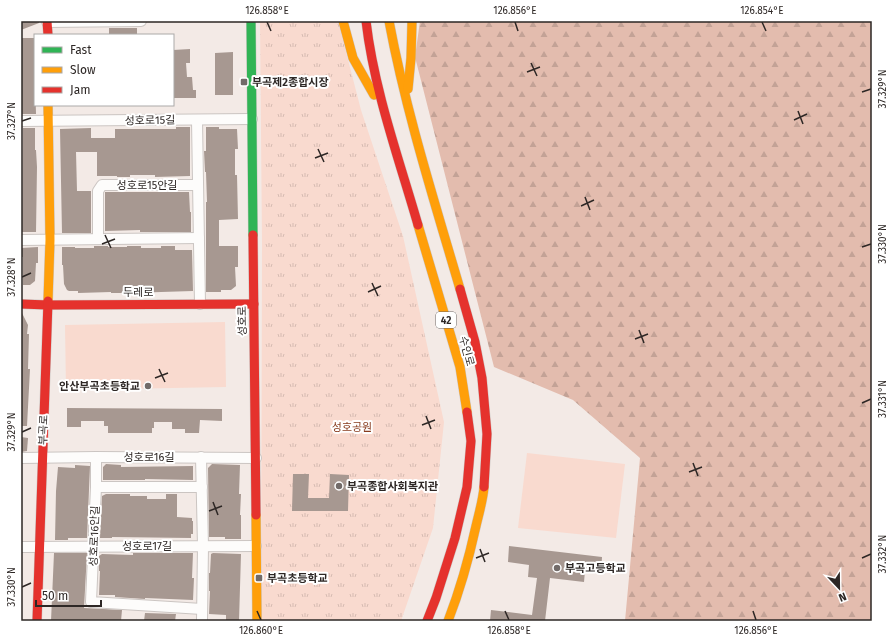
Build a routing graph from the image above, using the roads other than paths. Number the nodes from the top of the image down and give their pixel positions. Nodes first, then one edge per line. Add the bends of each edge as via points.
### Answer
1 (48, 21) edge
2 (141, 21) edge
3 (251, 21) edge
4 (343, 21) edge
5 (366, 21) edge
6 (390, 21) edge
7 (412, 21) edge
8 (48, 34) edge
9 (407, 104) junction
10 (48, 106) edge
11 (386, 116) junction
12 (252, 119) junction
13 (197, 120) junction
14 (21, 121) edge
15 (48, 121) junction
16 (198, 185) junction
17 (199, 238) junction
18 (98, 239) junction
19 (21, 240) edge
20 (50, 240) junction
21 (21, 304) edge
22 (48, 304) junction
23 (200, 304) junction
24 (254, 304) junction
25 (96, 457) junction
26 (201, 457) junction
27 (21, 458) edge
28 (42, 458) junction
29 (256, 458) junction
30 (96, 487) junction
31 (202, 487) junction
32 (94, 546) junction
33 (203, 546) junction
34 (256, 546) junction
35 (21, 547) edge
36 (39, 547) junction
37 (202, 609) junction
38 (37, 621) edge
39 (202, 621) edge
40 (257, 621) edge
41 (427, 621) edge
42 (448, 621) edge

1 - 2 street
1 - 8 main road
3 - 12 main road, 성호로
4 - 11 main road via 353,58
5 - 11 main road, 수인로 / 42 via 372,61
6 - 9 main road, 수인로 / 42
7 - 9 main road
9 - 42 main road, 수인로 / 42 via 475,342 482,378 487,434 483,496 472,545
10 - 15 main road, 부곡로
11 - 41 main road, 수인로 / 42 via 460,367 470,441 467,487 457,530
12 - 13 street, 성호로15길
12 - 24 main road, 성호로
13 - 15 street, 성호로15길
13 - 16 street
14 - 15 street, 성호로15길
15 - 20 main road, 부곡로
16 - 17 street
16 - 18 street, 성호로15안길 via 102,185 98,191
17 - 18 street
17 - 23 street
18 - 20 street
19 - 20 street
20 - 22 main road, 부곡로
21 - 22 main road, 두레로
22 - 23 main road, 두레로
22 - 28 main road, 부곡로
23 - 24 main road, 두레로
24 - 29 main road, 성호로
25 - 26 street, 성호로16길
25 - 28 street, 성호로16길
25 - 30 street, 성호로16안길
26 - 29 street, 성호로16길
26 - 31 street
27 - 28 street, 성호로16길
28 - 36 main road, 부곡로
29 - 34 main road, 성호로
30 - 31 street
30 - 32 street, 성호로16안길
31 - 33 street
32 - 33 street, 성호로17길
32 - 36 street, 성호로17길
32 - 37 street, 성호로16안길 via 91,602
33 - 34 street, 성호로17길
33 - 37 street
34 - 40 main road, 성호로
35 - 36 street, 성호로17길
36 - 38 main road, 부곡로
37 - 39 street

